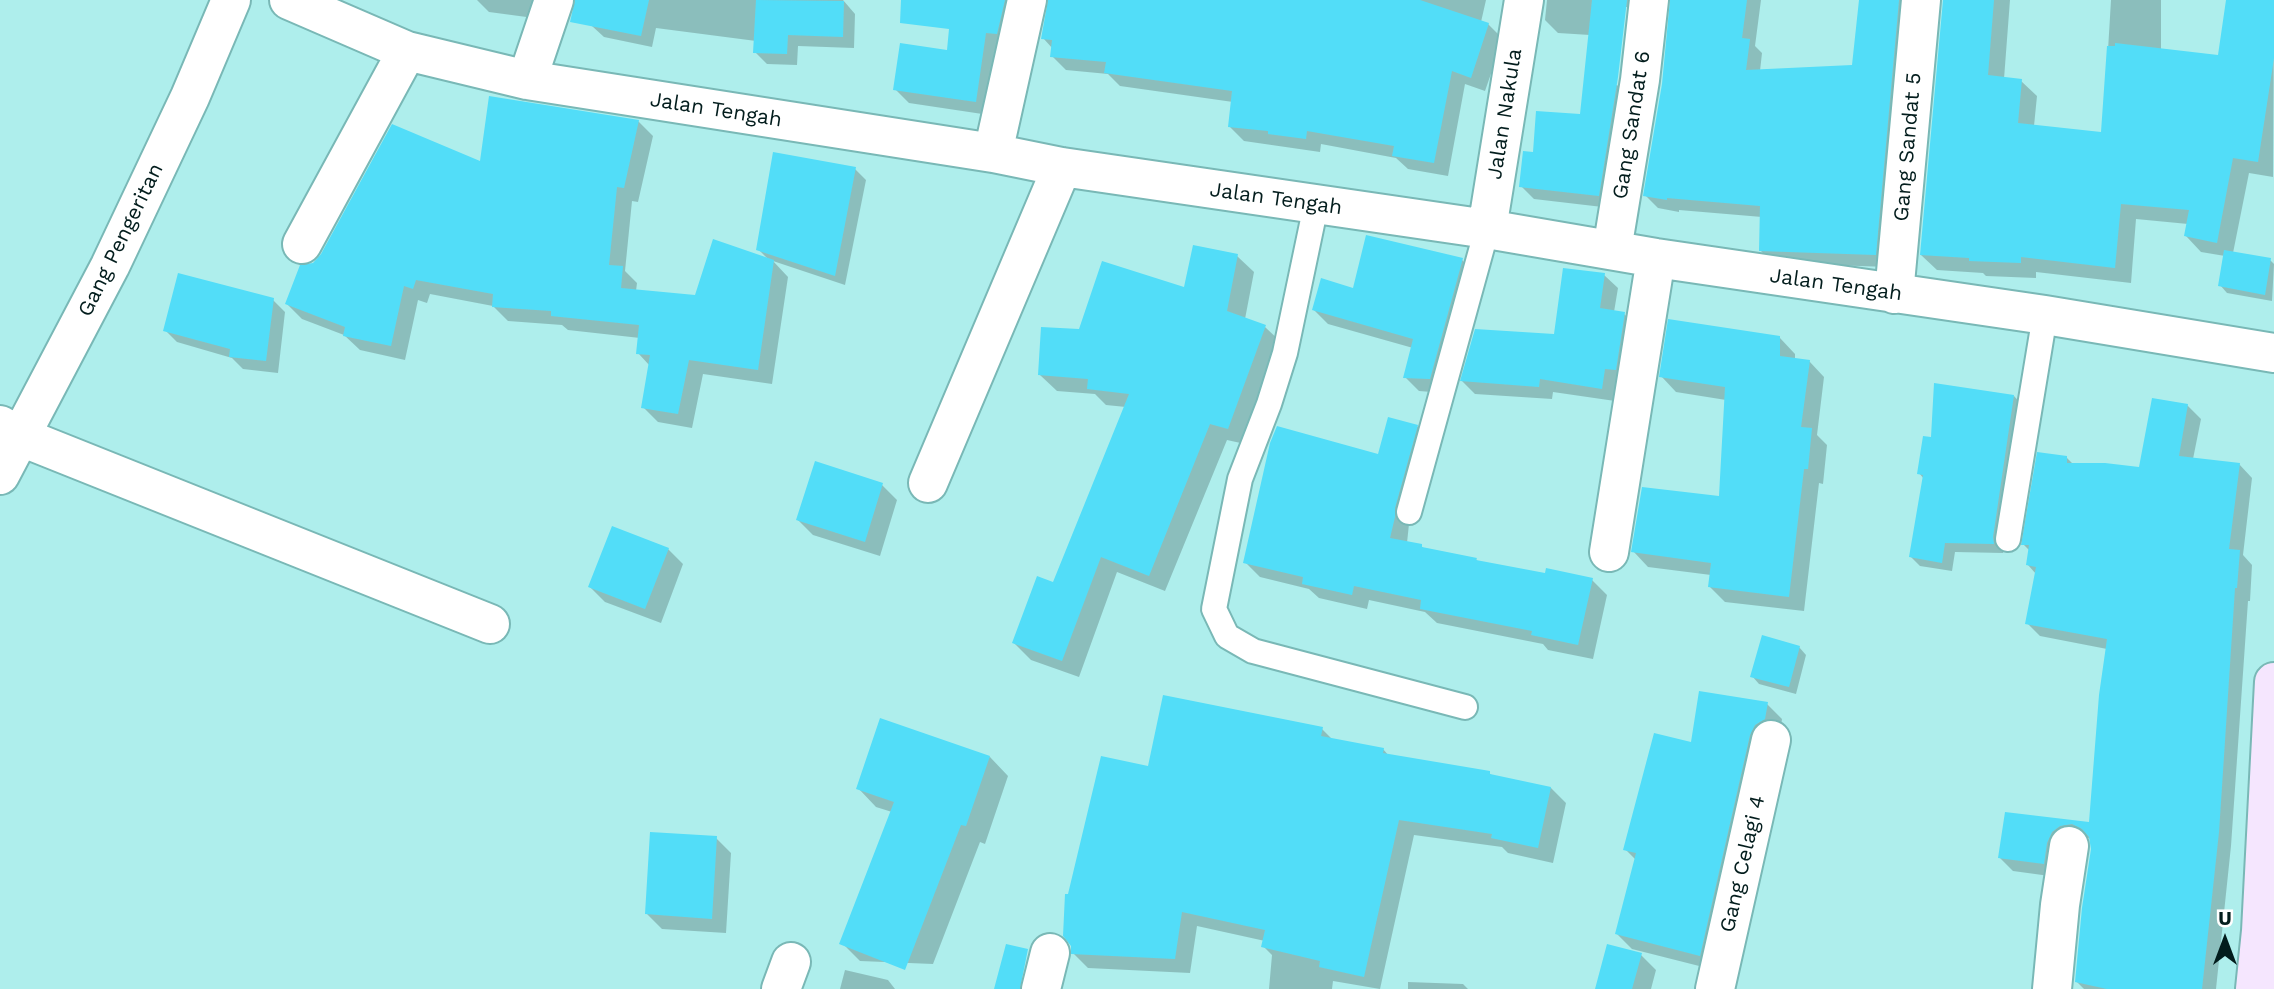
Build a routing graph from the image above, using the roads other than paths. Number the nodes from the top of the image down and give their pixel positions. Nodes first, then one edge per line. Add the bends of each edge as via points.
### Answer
1 (231, 0) edge
2 (554, 0) edge
3 (1027, 0) edge
4 (1524, 0) edge
5 (1648, 0) edge
6 (1921, 0) edge
7 (292, 1) edge
8 (407, 51) junction
9 (527, 80) junction
10 (993, 153) junction
11 (1062, 167) junction
12 (1316, 205) junction
13 (1487, 229) junction
14 (302, 244) dead end
15 (1612, 250) junction
16 (1656, 258) junction
17 (1894, 294) junction
18 (2045, 315) junction
19 (2274, 353) edge
20 (10, 430) edge
21 (0, 475) edge
22 (928, 483) dead end
23 (1409, 512) dead end
24 (2008, 539) dead end
25 (1609, 552) dead end
26 (490, 624) dead end
27 (2274, 682) edge
28 (1465, 707) dead end
29 (1771, 740) dead end
30 (2070, 846) dead end
31 (1715, 989) edge
32 (2053, 989) edge
33 (2255, 989) edge

1 - 20 street, Gang Pengeritan via 110,266
2 - 9 street
3 - 10 street
4 - 13 street, Jalan Nakula
5 - 15 street, Gang Sandat 6
6 - 17 street, Gang Sandat 5
7 - 8 street, Jalan Tengah
8 - 9 street, Jalan Tengah
8 - 14 street
9 - 10 street, Jalan Tengah
10 - 11 street, Jalan Tengah
11 - 12 street, Jalan Tengah
11 - 22 street
12 - 13 street, Jalan Tengah
12 - 28 lane via 1285,353 1240,479 1214,609 1227,636 1253,651
13 - 15 street, Jalan Tengah
13 - 23 lane
15 - 16 street, Jalan Tengah
16 - 17 street, Jalan Tengah
16 - 25 street
17 - 18 street, Jalan Tengah
18 - 19 street, Jalan Tengah
18 - 24 lane
20 - 21 street, Gang Pengeritan
20 - 26 street
27 - 33 street
29 - 31 street, Gang Celagi 4
30 - 32 street

